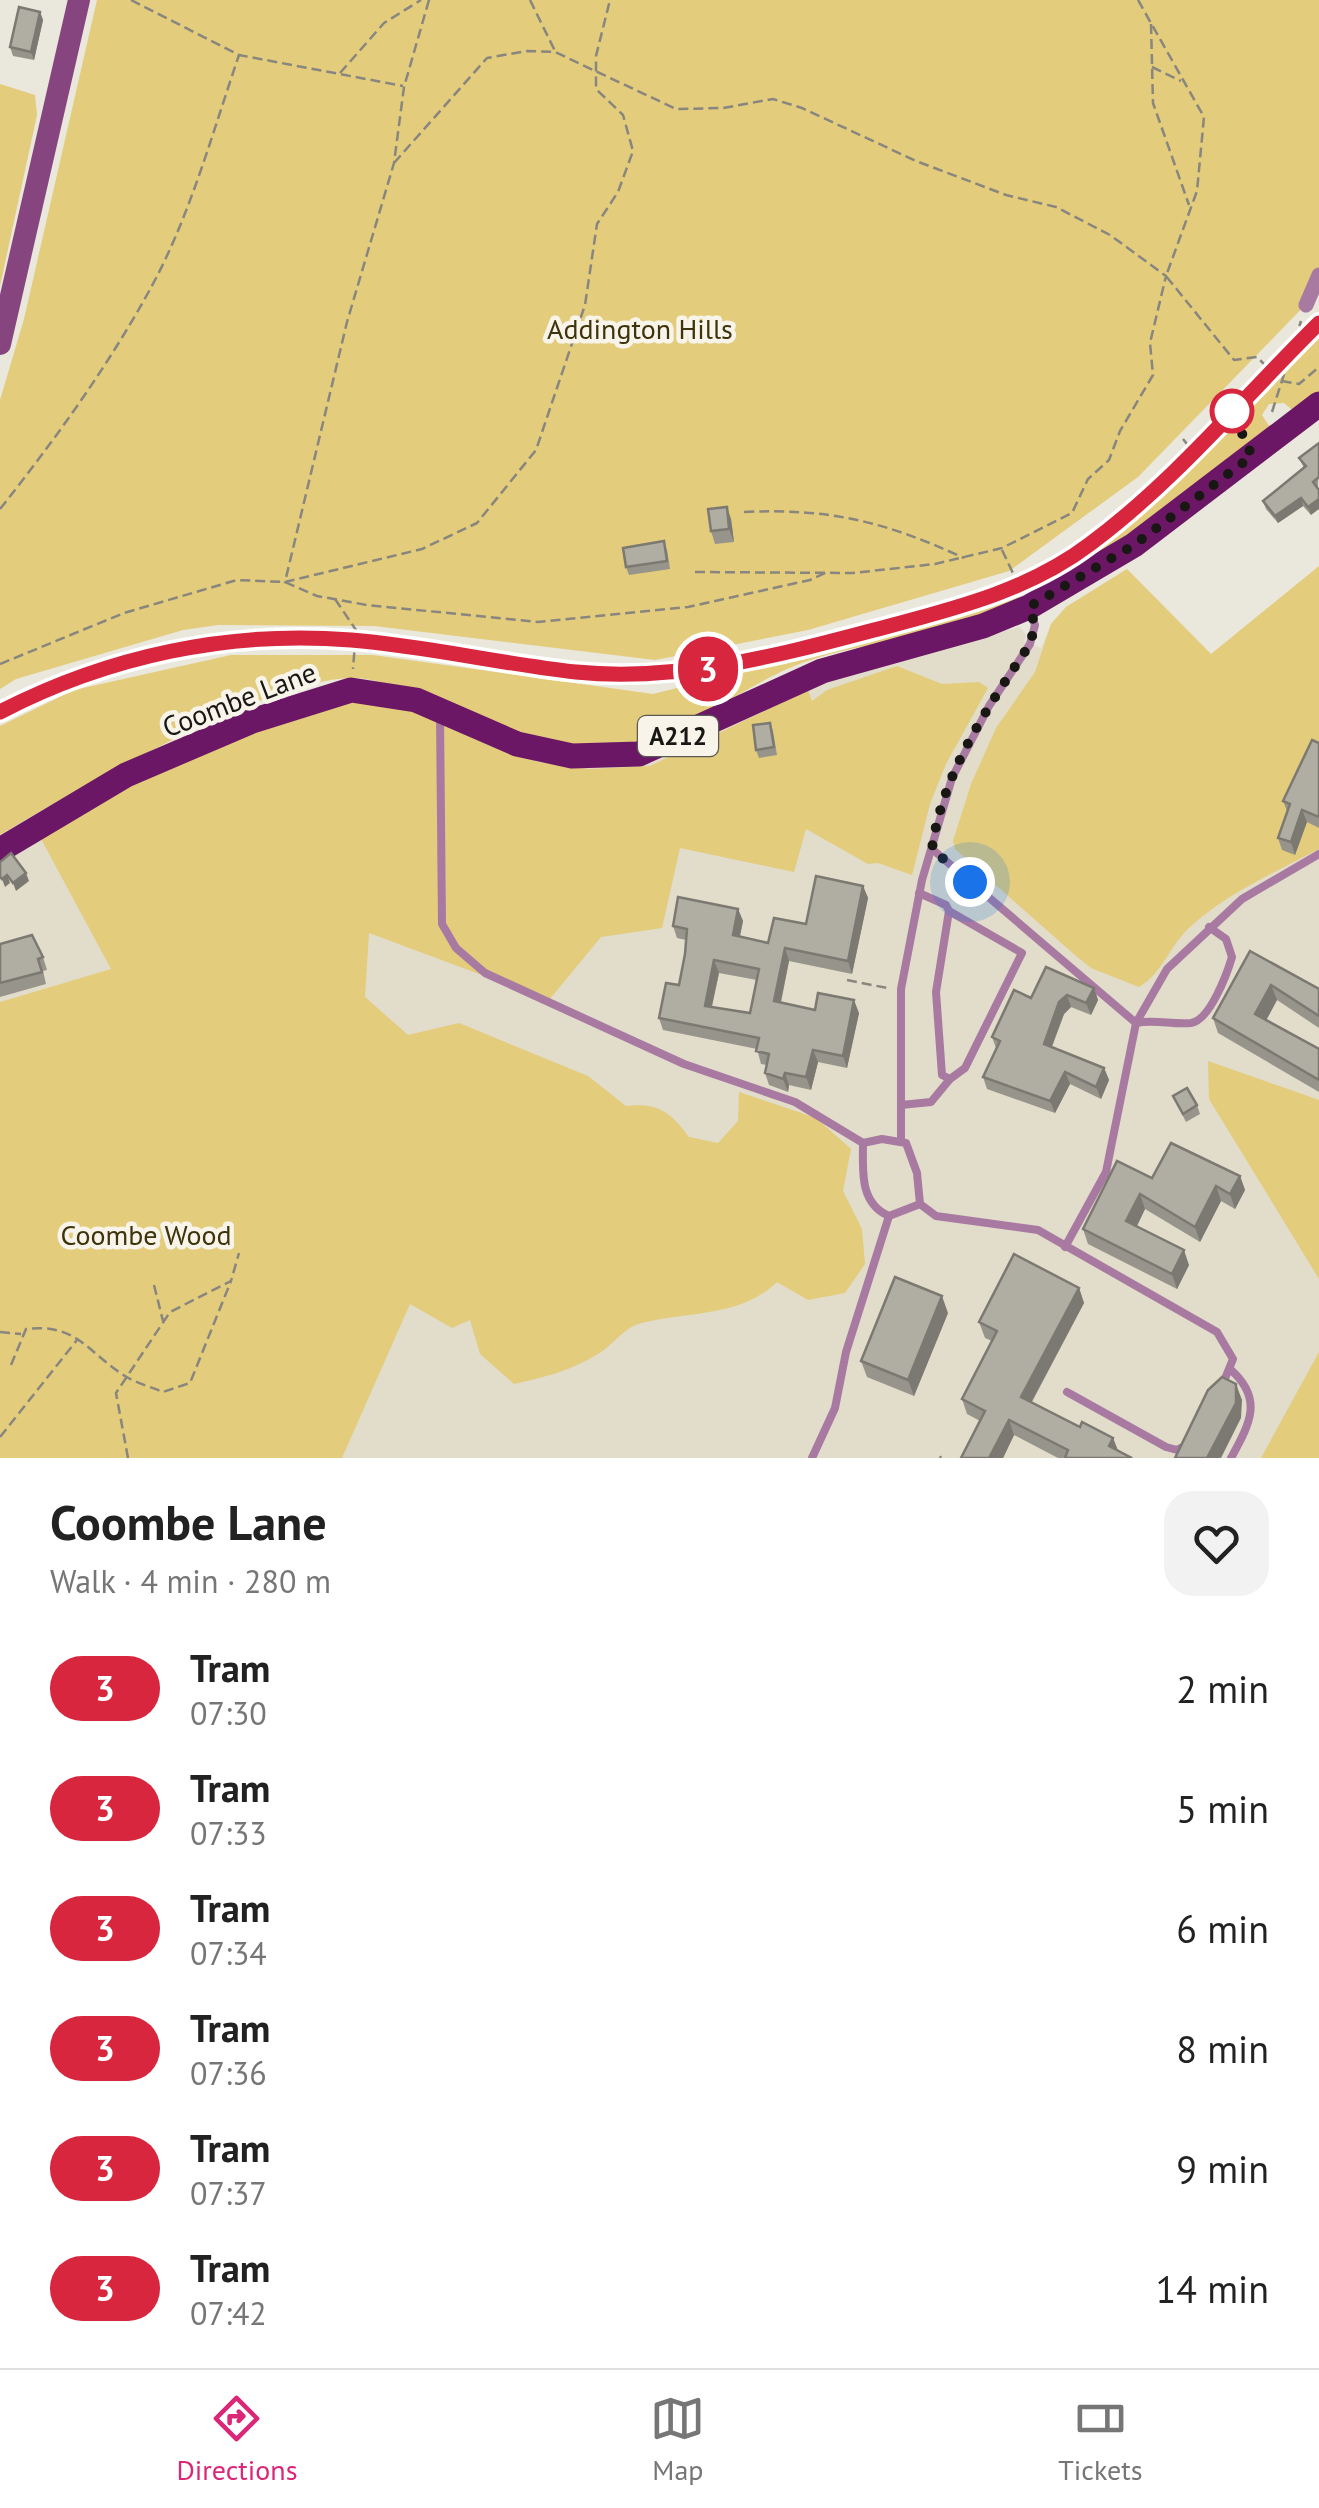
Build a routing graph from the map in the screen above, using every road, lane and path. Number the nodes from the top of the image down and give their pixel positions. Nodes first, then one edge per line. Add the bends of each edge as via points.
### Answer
1 (80, 0) edge
2 (131, 0) edge
3 (421, 0) edge
4 (429, 0) edge
5 (530, 0) edge
6 (610, 0) edge
7 (1138, 0) edge
8 (1151, 22) junction
9 (555, 52) junction
10 (239, 56) junction
11 (1151, 67) junction
12 (596, 72) junction
13 (340, 74) junction
14 (1184, 82) junction
15 (404, 86) junction
16 (394, 163) junction
17 (1190, 209) junction
18 (1319, 275) edge
19 (1166, 276) junction
20 (1306, 305) joint
21 (0, 344) edge
22 (1319, 366) edge
23 (1282, 381) junction
24 (1319, 404) edge
25 (1273, 419) dead end
26 (1183, 439) dead end
27 (1198, 452) dead end
28 (0, 509) edge
29 (744, 512) dead end
30 (1002, 548) junction
31 (964, 558) junction
32 (695, 572) dead end
33 (828, 572) junction
34 (285, 582) junction
35 (334, 598) junction
36 (1029, 607) junction
37 (0, 664) edge
38 (350, 690) junction
39 (440, 709) junction
40 (932, 849) junction
41 (0, 850) edge
42 (1319, 854) edge
43 (919, 894) junction
44 (950, 911) junction
45 (1209, 927) junction
46 (847, 980) dead end
47 (901, 989) junction
48 (1136, 1024) junction
49 (950, 1079) junction
50 (900, 1105) junction
51 (901, 1139) junction
52 (863, 1143) junction
53 (920, 1204) junction
54 (888, 1216) junction
55 (1065, 1247) junction
56 (239, 1253) dead end
57 (231, 1281) junction
58 (154, 1285) dead end
59 (163, 1322) junction
60 (0, 1332) edge
61 (22, 1334) junction
62 (78, 1338) junction
63 (10, 1365) dead end
64 (1230, 1369) junction
65 (126, 1377) junction
66 (1068, 1392) dead end
67 (1214, 1394) edge
68 (1196, 1432) edge
69 (0, 1437) edge
70 (128, 1458) edge
71 (812, 1458) edge
72 (1232, 1458) edge

1 - 21 street
2 - 10 path
3 - 13 path via 384,23
4 - 15 path
5 - 9 path
6 - 12 path
7 - 8 path
8 - 11 path
8 - 14 path
9 - 12 path
9 - 16 path via 487,58
10 - 13 path
10 - 28 path via 149,291 54,441
11 - 14 path
11 - 17 path via 1153,103
12 - 19 path via 676,109 773,99 802,108 916,161 1056,206
12 - 34 path via 596,89 623,115 632,151 618,192 597,224 584,305 536,450 477,523 422,549
13 - 15 path
14 - 17 path via 1204,117 1198,191
15 - 16 path
16 - 34 path via 347,322
17 - 19 path
18 - 20 street
19 - 23 path via 1234,360 1257,358
19 - 30 path via 1150,344 1153,375 1109,460 1088,479 1072,514
20 - 23 path
22 - 23 path via 1299,384
23 - 25 path
24 - 36 main road, Coombe Lane / A212 via 1134,545
26 - 27 path
29 - 31 path via 837,512 902,530
30 - 31 path
30 - 36 path
31 - 33 path
32 - 33 path
33 - 35 path via 688,607 538,622
34 - 35 path
34 - 37 path via 237,580 124,614
35 - 38 path via 356,630
36 - 39 main road, Coombe Lane / A212 via 822,671 639,754 572,756 517,744
36 - 40 lane via 1035,625 1030,644 958,766
38 - 39 main road, Coombe Lane / A212
38 - 41 main road, Coombe Lane / A212 via 266,716 126,776
39 - 52 lane via 442,924 456,948 486,973 551,1006 684,1064 795,1102
40 - 43 lane
40 - 48 lane
42 - 45 lane via 1242,899
43 - 44 lane
43 - 47 lane
44 - 49 lane via 936,992 942,1075
44 - 49 lane via 1022,953 965,1068
45 - 48 lane via 1167,969
45 - 48 lane via 1226,939 1232,957 1202,1017
46 - 47 path
47 - 50 lane
48 - 55 lane via 1106,1172
49 - 50 lane via 931,1102
50 - 51 lane
51 - 52 lane
51 - 53 lane via 918,1173
52 - 54 lane via 864,1188
53 - 54 lane
53 - 55 lane via 936,1216 1038,1230
54 - 71 lane via 835,1408
55 - 64 lane via 1217,1332 1233,1359
56 - 57 path
57 - 59 path
57 - 65 path via 190,1383 163,1392
58 - 59 path
59 - 65 path
60 - 61 path
61 - 62 path via 52,1326
61 - 63 path
62 - 65 path
62 - 69 path
64 - 67 lane
64 - 72 lane via 1254,1402
65 - 70 path via 116,1393
66 - 68 lane via 1166,1447 1192,1443

